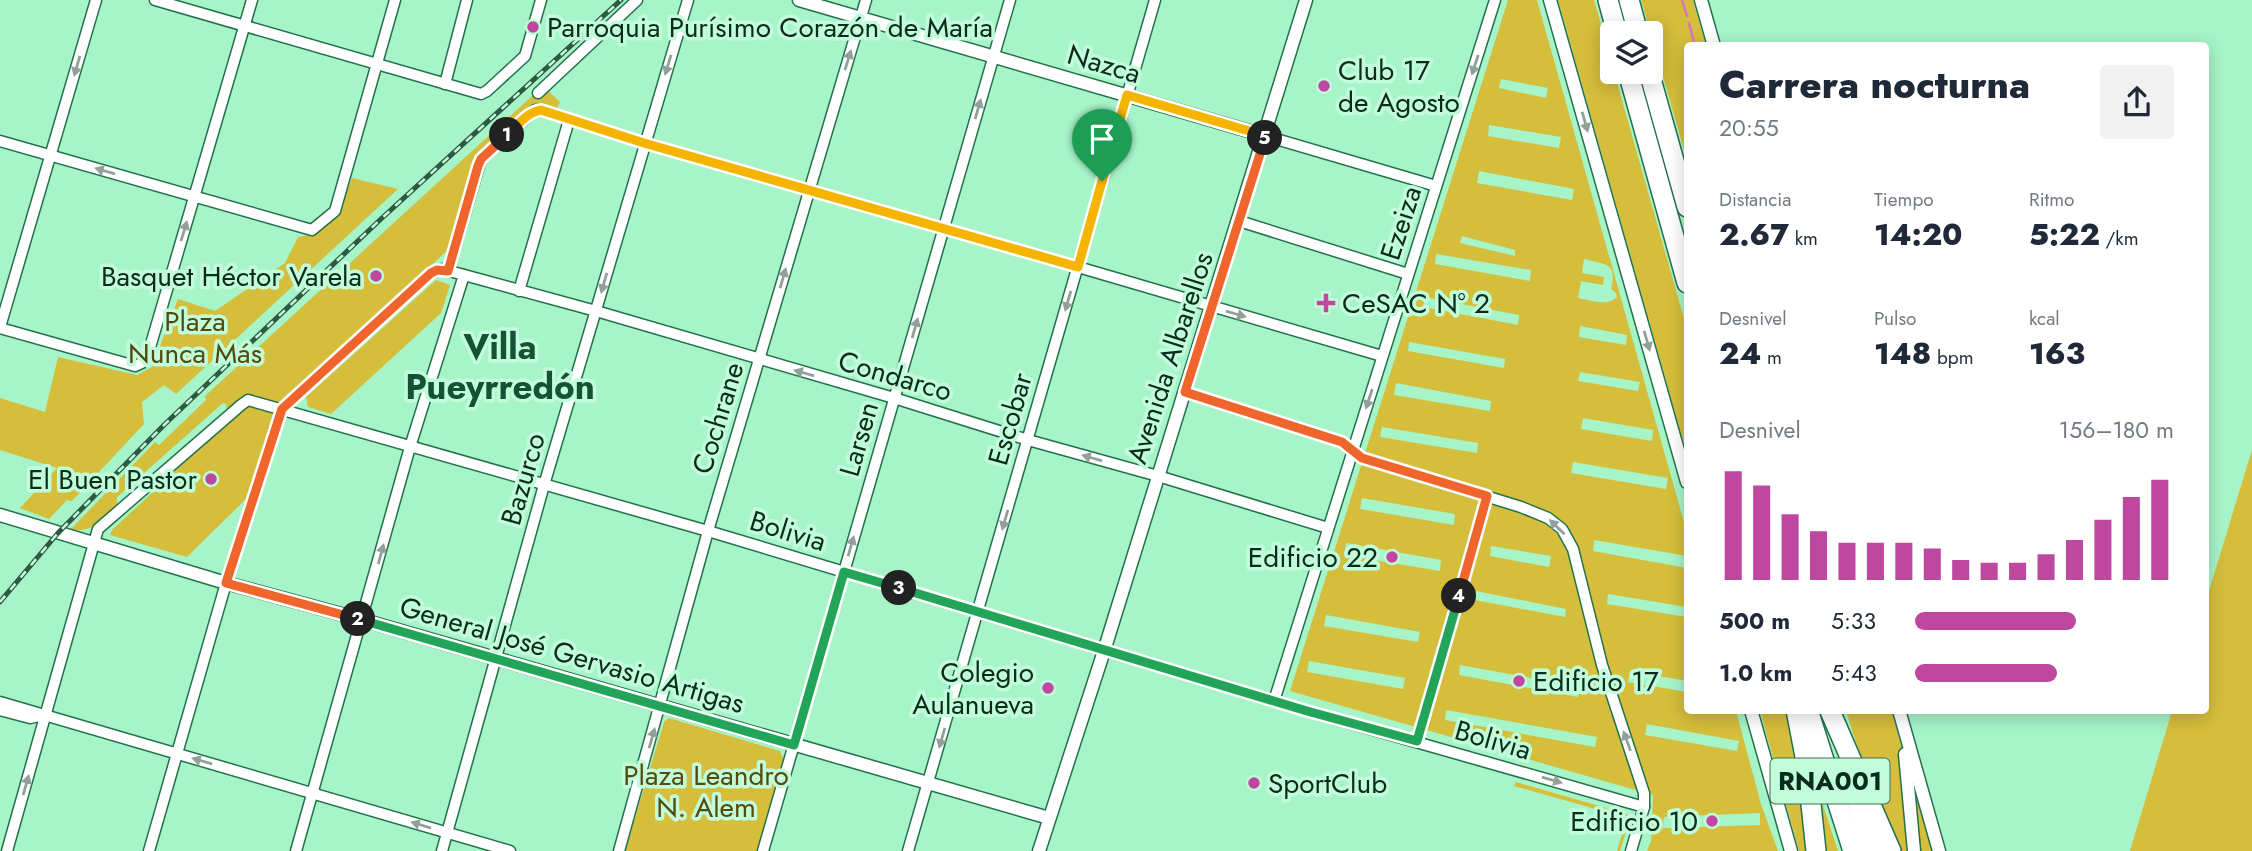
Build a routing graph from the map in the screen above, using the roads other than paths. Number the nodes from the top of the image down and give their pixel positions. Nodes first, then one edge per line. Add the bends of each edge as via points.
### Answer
1 (96, 0) edge
2 (155, 0) edge
3 (251, 0) edge
4 (395, 0) edge
5 (467, 0) edge
6 (541, 0) edge
7 (637, 0) edge
8 (688, 0) edge
9 (800, 0) edge
10 (866, 0) edge
11 (1010, 0) edge
12 (1155, 0) edge
13 (1306, 0) edge
14 (1495, 0) edge
15 (1550, 0) edge
16 (1608, 0) edge
17 (1629, 0) edge
18 (1701, 0) edge
19 (860, 18) junction
20 (1614, 21) edge
21 (1635, 21) edge
22 (244, 24) junction
23 (1713, 42) edge
24 (993, 58) junction
25 (376, 63) junction
26 (445, 84) junction
27 (1631, 84) edge
28 (1652, 84) edge
29 (538, 93) dead end
30 (1127, 95) junction
31 (569, 120) junction
32 (1266, 136) junction
33 (0, 141) edge
34 (644, 143) junction
35 (50, 156) junction
36 (1436, 186) junction
37 (810, 190) junction
38 (1684, 195) edge
39 (195, 196) junction
40 (1239, 221) junction
41 (944, 229) junction
42 (1078, 267) junction
43 (448, 271) junction
44 (1684, 272) edge
45 (1408, 274) junction
46 (464, 275) junction
47 (519, 291) junction
48 (1212, 307) junction
49 (596, 311) junction
50 (0, 327) edge
51 (1382, 356) junction
52 (759, 360) junction
53 (1185, 392) junction
54 (894, 398) junction
55 (282, 409) junction
56 (1028, 440) junction
57 (410, 447) junction
58 (1352, 451) junction
59 (1684, 471) edge
60 (1158, 476) junction
61 (544, 485) junction
62 (1487, 496) junction
63 (0, 515) edge
64 (1328, 528) junction
65 (708, 531) junction
66 (93, 543) junction
67 (844, 572) junction
68 (226, 583) junction
69 (978, 611) junction
70 (363, 620) junction
71 (1104, 651) junction
72 (495, 659) junction
73 (0, 696) edge
74 (1274, 701) junction
75 (0, 702) edge
76 (661, 707) junction
77 (0, 709) edge
78 (1752, 714) edge
79 (1797, 714) edge
80 (1809, 714) edge
81 (1831, 714) edge
82 (1831, 714) edge
83 (47, 715) junction
84 (1901, 716) edge
85 (1417, 741) junction
86 (794, 745) junction
87 (177, 754) junction
88 (928, 784) junction
89 (314, 793) junction
90 (1644, 807) junction
91 (1049, 818) junction
92 (447, 832) junction
93 (7, 851) edge
94 (149, 851) edge
95 (296, 851) edge
96 (442, 851) edge
97 (510, 851) edge
98 (619, 851) edge
99 (763, 851) edge
100 (908, 851) edge
101 (1039, 851) edge
102 (1631, 851) edge
103 (1791, 851) edge
104 (1816, 851) edge
105 (1853, 851) edge
106 (1872, 851) edge
107 (1891, 851) edge
108 (1914, 851) edge
109 (1938, 851) edge

1 -> 35 street
2 - 22 street
3 - 22 street
4 - 25 street
5 - 26 street
6 - 26 street via 524,56 481,94
7 - 29 street
8 -> 34 street, Bazurco
9 - 19 street, Nazca
10 - 19 street, Cochrane
11 - 24 street, Larsen
12 - 30 street, Escobar
13 - 32 street, Avenida Albarellos
14 -> 36 street, Ezeiza
15 -> 59 street
16 - 20 highway
17 - 21 highway
18 - 23 street
19 - 24 street, Nazca
37 -> 19 street, Cochrane
22 - 25 street
22 - 39 street
24 - 30 street, Nazca
41 -> 24 street, Larsen
25 - 26 street
25 - 39 street via 335,211 312,230
27 - 44 highway
28 - 38 highway
30 - 32 street, Nazca
30 - 42 street, Escobar
31 - 34 street
31 - 43 street via 536,110 481,159
31 - 47 street
32 - 36 street, Nazca
32 - 40 street, Avenida Albarellos
33 - 35 street
34 - 37 street
34 -> 49 street, Bazurco
39 -> 35 street
35 - 50 street
36 - 45 street, Ezeiza
37 - 41 street
52 -> 37 street, Cochrane
50 -> 39 street via 141,365 146,361
40 - 45 street
40 - 48 street, Avenida Albarellos
41 - 42 street
54 -> 41 street, Larsen
42 - 48 street
42 -> 56 street, Escobar
43 - 46 street, Condarco
43 - 55 street via 431,273
45 - 51 street, Ezeiza
46 - 47 street, Condarco
46 - 57 street
47 - 49 street, Condarco
48 -> 51 street
48 - 53 street, Avenida Albarellos
49 - 52 street, Condarco
49 - 61 street, Bazurco
51 -> 58 street, Ezeiza
54 -> 52 street, Condarco
52 - 65 street, Cochrane
53 - 58 street via 1342,442
53 - 60 street, Avenida Albarellos
54 - 56 street, Condarco
67 -> 54 street, Larsen
55 - 57 street, Bolivia
55 - 66 street, Bolivia via 248,400 98,529
55 - 68 street
60 -> 56 street, Condarco
56 -> 69 street, Escobar
57 - 61 street, Bolivia
70 -> 57 street
58 - 62 street
58 - 64 street, Ezeiza
60 - 64 street, Condarco
60 - 71 street, Avenida Albarellos
61 - 65 street, Bolivia
61 - 72 street, Bazurco
62 - 85 street
90 -> 62 street via 1644,793 1602,665 1571,542 1548,518
63 - 66 street, General José Gervasio Artigas
64 - 74 street, Ezeiza
65 - 67 street, Bolivia
65 - 76 street, Cochrane
66 - 68 street, General José Gervasio Artigas
66 - 83 street
67 - 69 street, Bolivia
67 - 86 street, Larsen
68 - 70 street, General José Gervasio Artigas
68 - 87 street
69 - 71 street, Bolivia
69 -> 88 street, Escobar
70 - 72 street, General José Gervasio Artigas
70 - 89 street
71 - 74 street, Bolivia
71 - 91 street, Avenida Albarellos
72 - 76 street, General José Gervasio Artigas
72 - 92 street, Bazurco
73 - 83 street via 34,705
74 - 85 street, Bolivia
75 - 83 street
76 - 86 street, General José Gervasio Artigas
98 -> 76 street, Cochrane
77 - 83 street via 30,718
78 - 103 street
79 - 104 highway
80 - 105 highway, RNA001
81 - 106 highway, RNA001
82 - 107 highway
83 - 87 street
93 -> 83 street
84 - 108 street
84 - 109 street
85 -> 90 street, Bolivia
86 - 88 street, General José Gervasio Artigas
86 - 99 street, Larsen
89 -> 87 street
87 - 94 street
88 - 91 street, General José Gervasio Artigas
88 - 100 street, Escobar
92 -> 89 street
89 - 95 street
90 - 102 street
91 - 101 street, Avenida Albarellos
92 - 96 street, Bazurco
92 - 97 street

